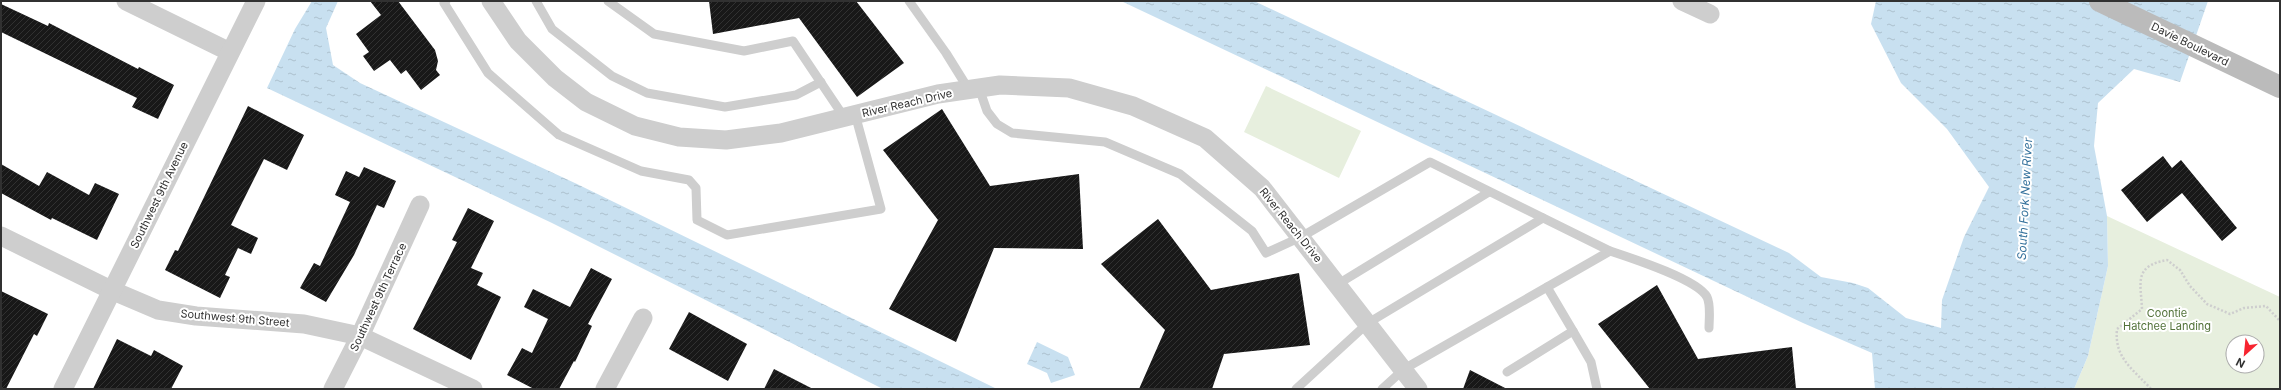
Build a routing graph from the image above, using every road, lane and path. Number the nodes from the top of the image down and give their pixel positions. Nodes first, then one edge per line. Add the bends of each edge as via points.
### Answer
1 (126, 1) edge
2 (256, 1) edge
3 (491, 1) edge
4 (536, 1) edge
5 (608, 1) edge
6 (909, 1) edge
7 (1682, 1) edge
8 (2100, 1) edge
9 (444, 2) edge
10 (1710, 14) dead end
11 (230, 52) junction
12 (821, 82) junction
13 (2280, 87) edge
14 (974, 89) junction
15 (850, 116) junction
16 (1489, 192) junction
17 (420, 205) dead end
18 (1543, 218) junction
19 (1, 236) edge
20 (1301, 237) junction
21 (1610, 251) junction
22 (1338, 284) junction
23 (1547, 287) junction
24 (112, 290) junction
25 (643, 318) dead end
26 (2280, 321) edge
27 (1368, 323) junction
28 (1709, 328) dead end
29 (1573, 331) junction
30 (360, 336) junction
31 (1404, 369) junction
32 (1507, 372) dead end
33 (64, 389) edge
34 (334, 389) edge
35 (473, 389) edge
36 (605, 389) edge
37 (1296, 389) edge
38 (1382, 389) edge
39 (1418, 389) edge
40 (1597, 389) edge
41 (2151, 389) edge

1 - 11 street
2 - 11 street, Southwest 9th Avenue
3 - 15 street, River Reach Drive via 518,41 555,78 586,102 635,126 679,138 726,140 781,133
4 - 12 lane via 552,29 612,76 647,93 725,107 796,95
5 - 12 lane via 654,34 744,50 793,41
6 - 14 lane
7 - 10 street
8 - 13 main road, Davie Boulevard
9 - 15 lane via 488,74 559,135 641,171 689,180 696,188 698,220 727,235 881,209
11 - 24 street, Southwest 9th Avenue
12 - 15 lane
14 - 15 street, River Reach Drive via 938,94
14 - 20 street, River Reach Drive via 1000,86 1069,88 1133,106 1205,138 1262,188
14 - 20 lane via 997,124 1012,133 1105,142 1180,174 1252,231 1266,253
16 - 18 lane
16 - 20 lane via 1430,162
16 - 22 lane
17 - 30 street, Southwest 9th Terrace
18 - 21 lane
18 - 27 lane
19 - 24 street, Southwest 9th Street
20 - 22 street, River Reach Drive
21 - 23 lane
21 - 28 lane via 1658,268 1700,289 1708,298
22 - 27 street, River Reach Drive
23 - 29 lane
23 - 31 lane
24 - 30 street, Southwest 9th Street via 158,310 196,316 304,324
24 - 33 street, Southwest 9th Avenue
25 - 36 street
26 - 41 path via 2266,306 2244,308 2230,314 2208,304 2190,286 2180,270 2167,260 2154,263 2142,275 2138,288 2142,309 2117,329 2115,343 2122,358
27 - 31 street, River Reach Drive
27 - 37 lane
29 - 32 lane
29 - 40 lane via 1591,362
30 - 34 street, Southwest 9th Terrace
30 - 35 street, Southwest 9th Street
31 - 38 lane
31 - 39 street, River Reach Drive

